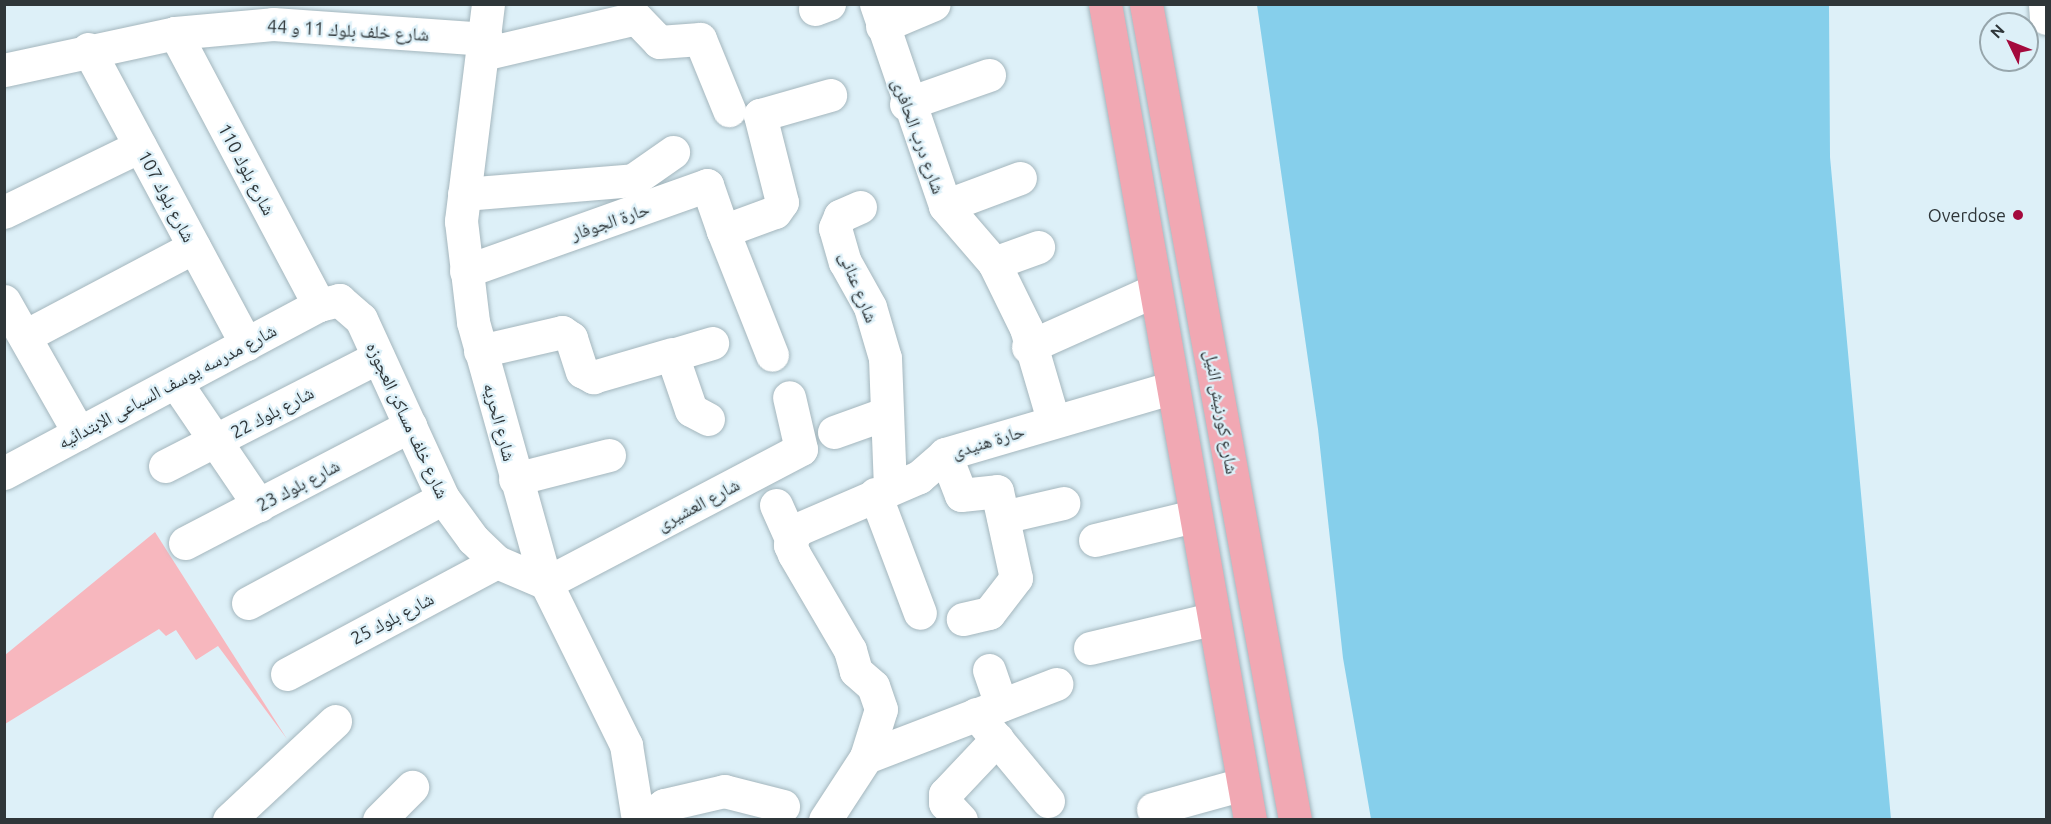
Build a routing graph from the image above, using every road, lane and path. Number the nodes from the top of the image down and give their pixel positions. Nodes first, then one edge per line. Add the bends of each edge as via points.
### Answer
1 (488, 4) edge
2 (934, 4) edge
3 (1105, 4) edge
4 (1146, 4) edge
5 (2045, 4) edge
6 (879, 15) edge
7 (2046, 18) edge
8 (175, 33) junction
9 (484, 46) junction
10 (88, 49) junction
11 (4, 70) edge
12 (989, 75) dead end
13 (831, 95) dead end
14 (906, 104) junction
15 (729, 110) dead end
16 (140, 146) junction
17 (673, 152) dead end
18 (1020, 178) dead end
19 (464, 194) junction
20 (945, 206) junction
21 (860, 207) dead end
22 (4, 212) edge
23 (723, 231) junction
24 (194, 247) junction
25 (1038, 247) dead end
26 (994, 263) junction
27 (466, 271) junction
28 (1154, 291) junction
29 (4, 301) edge
30 (324, 303) junction
31 (25, 336) junction
32 (712, 343) dead end
33 (246, 344) junction
34 (1028, 347) junction
35 (480, 351) junction
36 (672, 354) junction
37 (772, 355) dead end
38 (378, 357) junction
39 (176, 383) junction
40 (1170, 388) junction
41 (789, 397) dead end
42 (887, 412) junction
43 (708, 419) dead end
44 (1053, 420) junction
45 (410, 426) junction
46 (834, 432) dead end
47 (79, 433) junction
48 (218, 440) junction
49 (945, 454) junction
50 (609, 455) dead end
51 (165, 466) dead end
52 (4, 472) edge
53 (515, 479) junction
54 (883, 491) junction
55 (443, 498) junction
56 (1063, 503) dead end
57 (259, 505) junction
58 (776, 505) dead end
59 (1194, 516) junction
60 (1003, 517) junction
61 (791, 539) junction
62 (1095, 540) dead end
63 (185, 543) dead end
64 (497, 562) junction
65 (546, 583) junction
66 (248, 603) dead end
67 (920, 614) dead end
68 (963, 619) dead end
69 (1212, 619) junction
70 (1090, 648) dead end
71 (989, 670) dead end
72 (288, 674) dead end
73 (1056, 684) dead end
74 (988, 709) junction
75 (335, 721) dead end
76 (997, 739) junction
77 (866, 757) junction
78 (1243, 784) junction
79 (412, 787) dead end
80 (1048, 801) dead end
81 (783, 806) dead end
82 (1153, 809) dead end
83 (229, 819) edge
84 (379, 819) edge
85 (640, 819) edge
86 (825, 819) edge
87 (961, 819) edge
88 (1250, 819) edge
89 (1295, 819) edge

1 - 9 street, شارع الحريه
2 - 6 street
3 - 28 main road
4 - 89 main road, شارع كورنيش النيل
5 - 7 street
6 - 14 street, شارع درب الحافرى
8 - 9 street, شارع خلف بلوك 11 و 44 via 273,24
8 - 10 street, شارع خلف بلوك 11 و 44
8 - 30 street, شارع بلوك 110
9 - 15 street, شارع خلف بلوك 11 و 44 via 636,18 659,42 700,39
9 - 19 street, شارع الحريه
10 - 11 street, شارع خلف بلوك 11 و 44
10 - 16 street, شارع بلوك 107
12 - 14 street
13 - 23 street via 760,115 782,202 775,212
14 - 20 street, شارع درب الحافرى
16 - 22 street
16 - 24 street, شارع بلوك 107
17 - 19 street via 633,180
18 - 20 street
19 - 27 street, شارع الحريه via 460,221
20 - 26 street, شارع درب الحافرى
21 - 42 street, شارع عنانى via 840,216 835,228 845,262 870,307 885,358
23 - 27 street, حارة الجوفار via 707,185
23 - 37 street, حارة الجوفار via 728,272
24 - 31 street
24 - 33 street, شارع بلوك 107
25 - 26 street
26 - 34 street, شارع درب الحافرى via 1026,328
27 - 35 street, شارع الحريه
28 - 34 street
28 - 40 main road
29 - 31 street
30 - 33 street, شارع مدرسه يوسف السباعى الابتدائيه
30 - 38 street, شارع خلف مساكن العجوزه via 339,300 361,319
31 - 47 street
32 - 36 street
33 - 39 street, شارع مدرسه يوسف السباعى الابتدائيه
34 - 44 street, شارع درب الحافرى
35 - 36 street via 562,332 571,338 582,371 593,377
35 - 53 street, شارع الحريه
36 - 43 street via 691,410
38 - 45 street, شارع خلف مساكن العجوزه
38 - 48 street, شارع بلوك 22
39 - 47 street, شارع مدرسه يوسف السباعى الابتدائيه
39 - 48 street
40 - 44 street, حارة هنيدى
40 - 59 main road
41 - 65 street, شارع العشيرى via 801,449
42 - 46 street
42 - 54 street, شارع عنانى
44 - 49 street, حارة هنيدى
45 - 55 street, شارع خلف مساكن العجوزه
45 - 57 street, شارع بلوك 23
47 - 52 street, شارع مدرسه يوسف السباعى الابتدائيه
48 - 51 street, شارع بلوك 22
48 - 57 street
49 - 54 street, حارة هنيدى via 919,477
49 - 60 street via 962,495 996,489
50 - 53 street
53 - 65 street, شارع الحريه
54 - 61 street, حارة هنيدى via 796,530
54 - 67 street, شارع عنانى
55 - 64 street, شارع خلف مساكن العجوزه via 472,539
55 - 66 street
56 - 60 street
57 - 63 street, شارع بلوك 23
58 - 61 street
59 - 62 street
59 - 69 main road
60 - 68 street via 1016,578 1012,589 989,613
61 - 77 street via 830,622 850,650 856,671 873,686 881,709
64 - 65 street, شارع خلف مساكن العجوزه
64 - 72 street, شارع بلوك 25
65 - 85 street, شارع الحريه via 626,745
69 - 70 street
69 - 78 main road
71 - 74 street
73 - 74 street
74 - 76 street
74 - 77 street
75 - 83 street
76 - 80 street
76 - 87 street via 945,794 945,803
77 - 86 street
78 - 82 street
78 - 88 main road
79 - 84 street
81 - 85 street via 724,791 674,801

